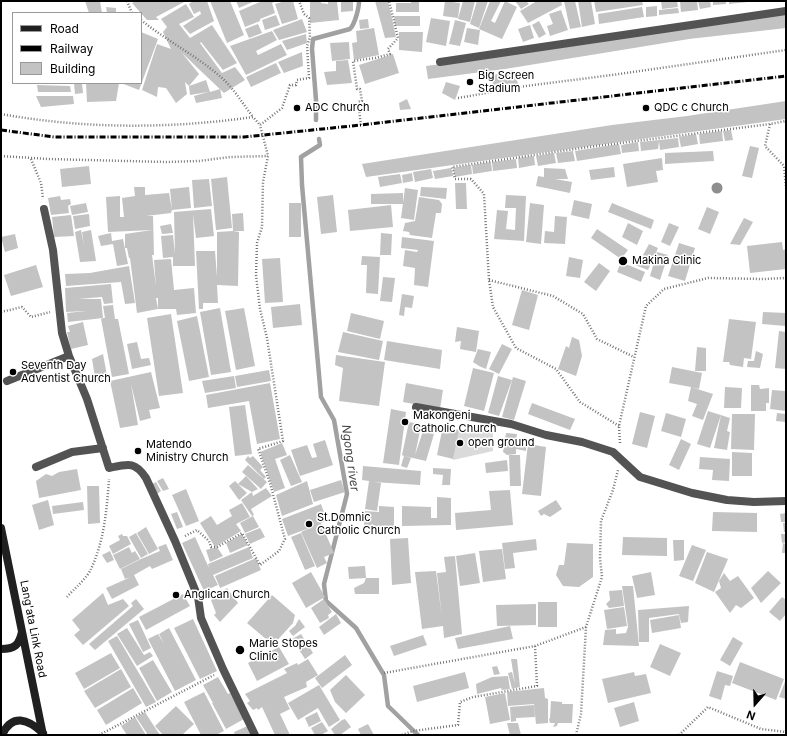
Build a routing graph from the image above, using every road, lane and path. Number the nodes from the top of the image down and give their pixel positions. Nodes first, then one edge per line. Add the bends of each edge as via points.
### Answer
1 (127, 1) edge
2 (299, 1) edge
3 (389, 1) edge
4 (786, 11) edge
5 (132, 12) edge
6 (142, 21) edge
7 (786, 50) edge
8 (440, 62) dead end
9 (458, 98) dead end
10 (1, 114) edge
11 (253, 117) junction
12 (786, 121) edge
13 (770, 124) junction
14 (260, 125) junction
15 (361, 125) dead end
16 (1, 156) edge
17 (268, 156) junction
18 (30, 159) junction
19 (786, 187) edge
20 (44, 209) joint
21 (489, 280) junction
22 (60, 309) junction
23 (1, 312) edge
24 (69, 356) junction
25 (634, 357) dead end
26 (7, 381) dead end
27 (416, 407) dead end
28 (619, 426) dead end
29 (103, 448) junction
30 (36, 467) dead end
31 (109, 468) junction
32 (786, 501) edge
33 (1, 528) edge
34 (176, 541) junction
35 (67, 597) dead end
36 (586, 627) dead end
37 (22, 632) junction
38 (535, 646) junction
39 (1, 649) edge
40 (223, 669) junction
41 (384, 673) dead end
42 (786, 732) edge
43 (43, 734) edge
44 (2, 735) edge
45 (99, 735) edge
46 (256, 735) edge
47 (402, 735) edge
48 (679, 735) edge

1 - 5 path
2 - 14 path via 304,14 309,18 309,78 297,80 296,85 290,85 282,108
3 - 15 path via 398,38 388,49 390,54 353,61 357,89 360,89 362,101 358,102
4 - 8 street
6 - 11 path via 222,78
7 - 9 path via 526,86
10 - 11 path via 38,121 129,125 202,124
11 - 14 path
12 - 13 path
13 - 19 path via 765,146 784,166
13 - 21 path via 452,167 455,179 471,180 484,194
14 - 17 path
16 - 18 path
17 - 18 path via 166,162
17 - 34 path via 263,182 262,227 257,243 256,276 283,441 258,449 285,539 279,551 260,565 242,533 214,548 197,530
18 - 20 path via 41,183
20 - 22 street via 52,242
21 - 25 path via 553,296 583,314 597,339
21 - 28 path via 493,306 516,348 556,369 580,402
22 - 23 path via 34,317 22,307
22 - 24 street via 62,333
24 - 26 street
24 - 29 street
27 - 32 street via 511,424 546,435 582,442 613,452 640,478 698,494 727,500
29 - 30 street via 72,452
29 - 31 street
31 - 34 street via 134,465 141,470
31 - 35 path via 108,500 100,544 90,570
33 - 37 main road, Lang'ata Link Road
34 - 40 street via 198,596 201,618
36 - 38 path
37 - 39 main road via 19,642 14,647
37 - 43 main road, Lang'ata Link Road
38 - 41 path
38 - 47 path via 537,686 473,697 460,702 458,725 413,731
40 - 45 path
40 - 46 street
42 - 48 path via 761,729 708,707
43 - 44 main road via 23,720 11,723

